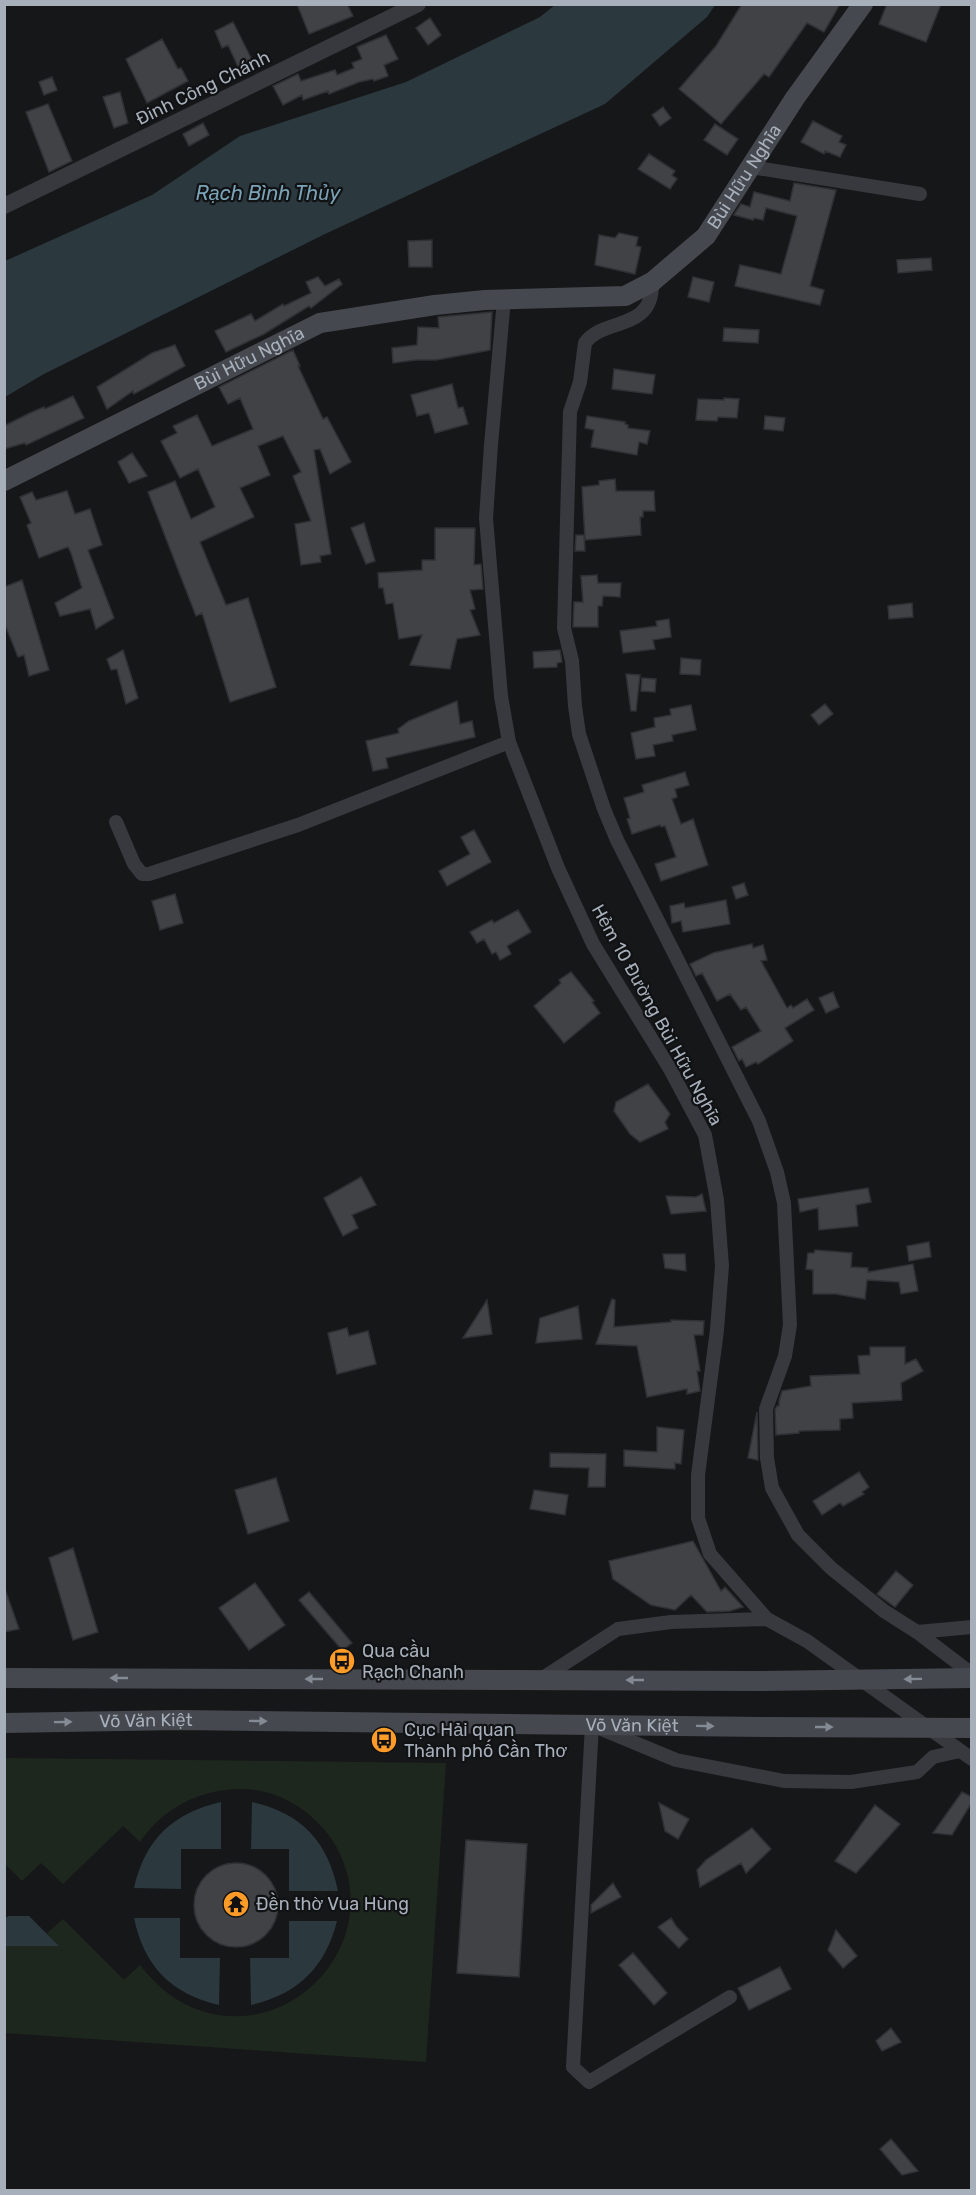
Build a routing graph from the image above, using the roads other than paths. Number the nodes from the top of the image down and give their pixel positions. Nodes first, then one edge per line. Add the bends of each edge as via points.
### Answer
1 (418, 4) edge
2 (863, 4) edge
3 (751, 167) junction
4 (920, 194) dead end
5 (4, 206) edge
6 (652, 282) junction
7 (509, 299) junction
8 (4, 481) edge
9 (509, 741) junction
10 (116, 822) dead end
11 (767, 1619) junction
12 (972, 1628) edge
13 (917, 1632) junction
14 (972, 1674) edge
15 (4, 1678) edge
16 (972, 1678) edge
17 (540, 1680) junction
18 (4, 1723) edge
19 (592, 1725) junction
20 (972, 1728) edge
21 (960, 1751) junction
22 (972, 1759) edge
23 (730, 1997) dead end

1 - 5 street, Đinh Công Chánh
2 - 3 main road, Bùi Hữu Nghĩa
3 - 4 street
3 - 6 main road, Bùi Hữu Nghĩa via 706,236
6 - 7 main road, Bùi Hữu Nghĩa via 625,296
6 - 13 street via 650,299 640,313 597,333 585,343 580,382 570,412 564,628 572,661 579,734 617,840 759,1121 777,1172 784,1203 790,1325 785,1356 766,1409 772,1488 788,1520 811,1550 857,1591
7 - 8 main road, Bùi Hữu Nghĩa via 435,305 320,323
7 - 9 street, Hẻm 10 Đường Bùi Hữu Nghĩa via 495,388 486,518 501,696
9 - 10 street via 298,825 149,874 142,874 134,864
9 - 11 street, Hẻm 10 Đường Bùi Hữu Nghĩa via 558,868 593,944 670,1069 705,1135 717,1200 722,1266 698,1475 698,1518 710,1554
11 - 17 street via 671,1622 618,1629
11 - 21 street, Hẻm 10 Đường Bùi Hữu Nghĩa via 807,1641
12 - 13 street
13 - 14 street
17 -> 15 main road
16 -> 17 main road, bridge
18 -> 19 main road, Võ Văn Kiệt via 180,1720
19 -> 20 main road, Võ Văn Kiệt, bridge
19 - 21 street via 676,1760 784,1781 851,1782 917,1772 933,1758
19 - 23 street via 573,2067 589,2082
21 - 22 street, Hẻm 10 Đường Bùi Hữu Nghĩa

